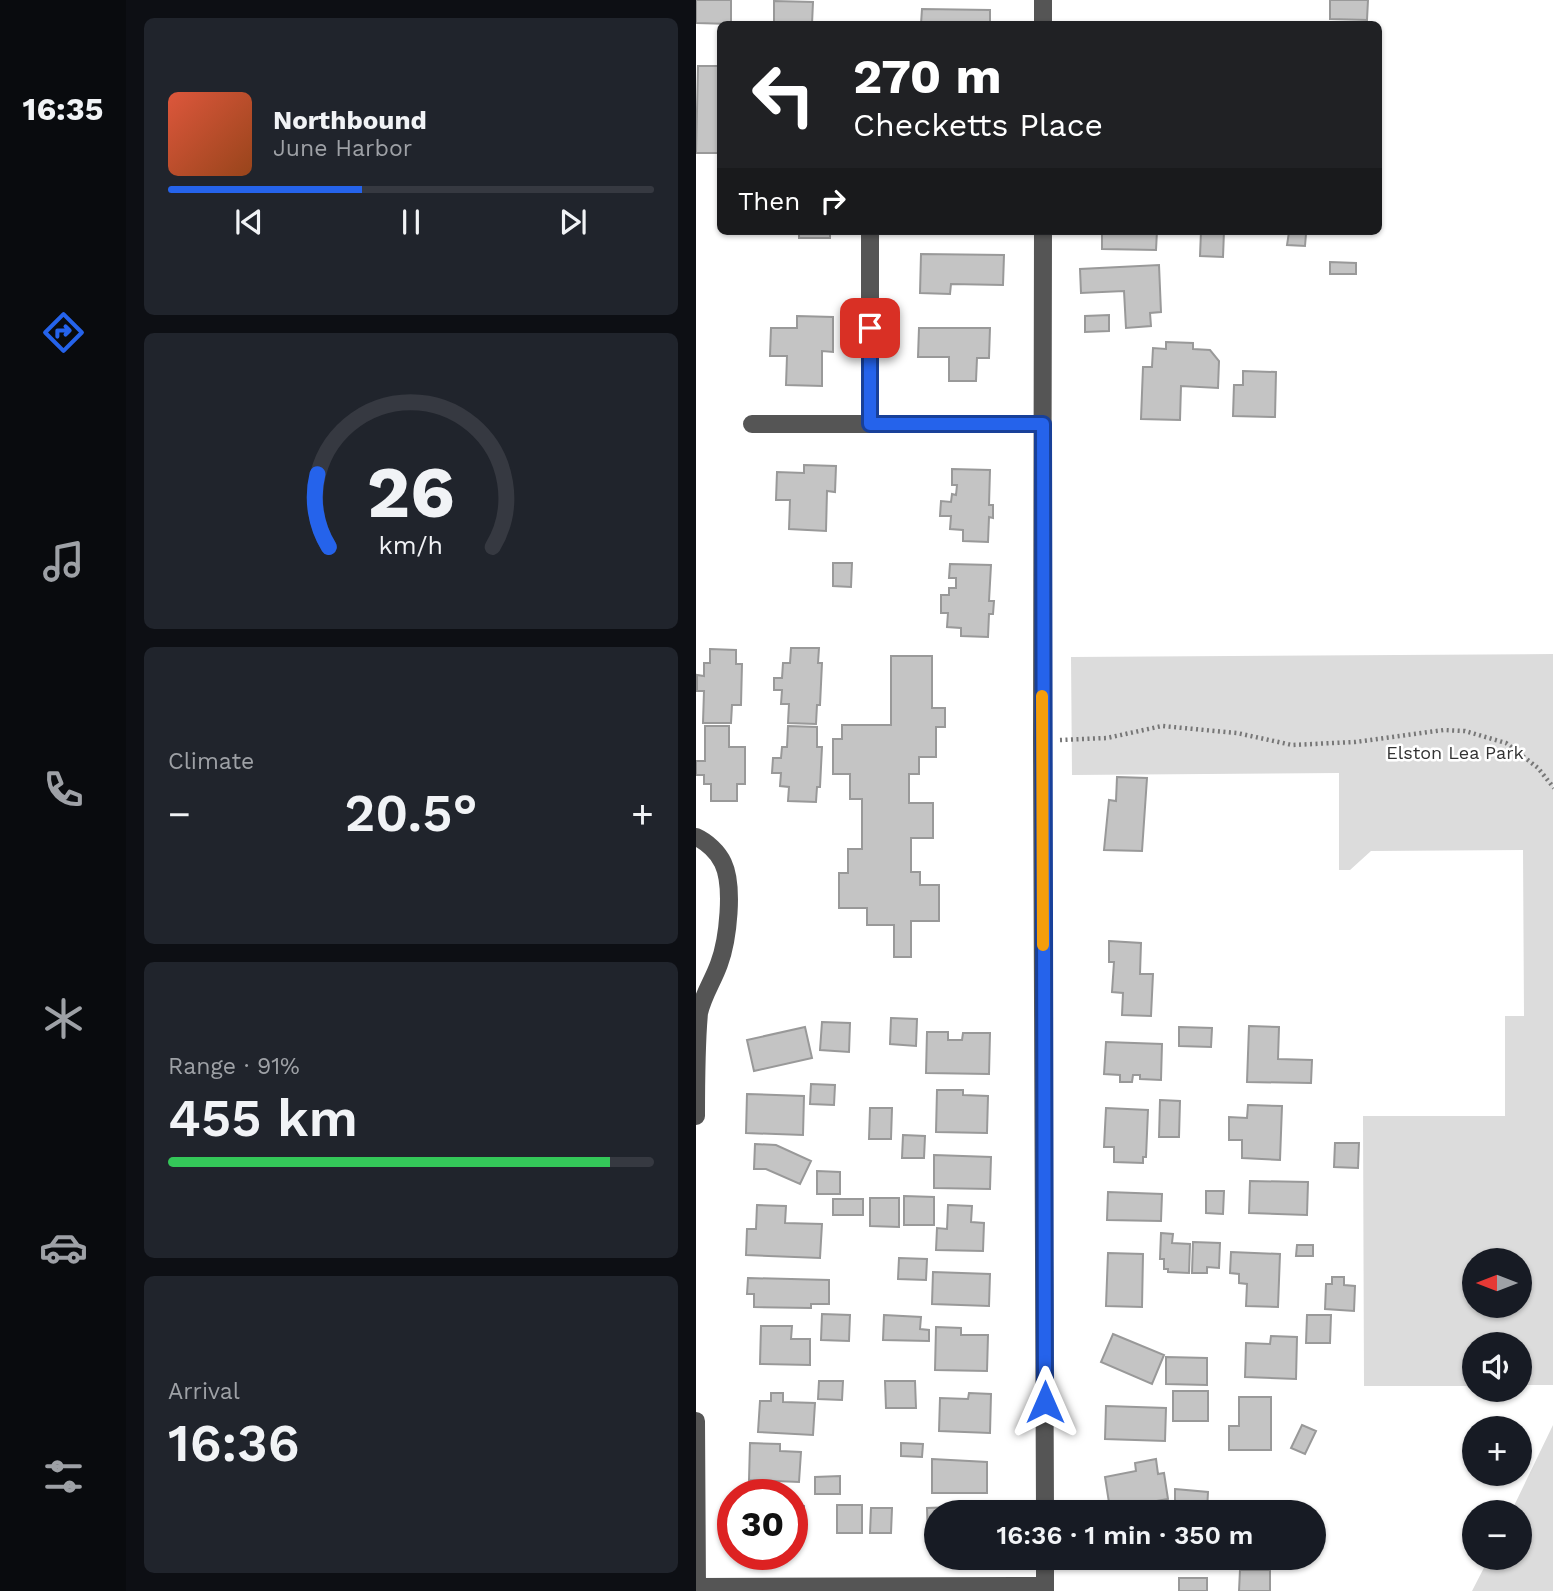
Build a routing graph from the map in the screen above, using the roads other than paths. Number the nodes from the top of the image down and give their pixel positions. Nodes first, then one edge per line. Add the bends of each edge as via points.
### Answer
1 (1043, 0) edge
2 (1043, 21) edge
3 (870, 235) edge
4 (1043, 235) edge
5 (752, 424) dead end
6 (870, 424) junction
7 (1043, 424) junction
8 (696, 837) edge
9 (696, 1116) edge
10 (696, 1421) edge
11 (1045, 1500) edge
12 (1045, 1570) edge
13 (697, 1589) edge
14 (1045, 1589) edge

1 - 2 street
3 - 6 street
4 - 7 street
5 - 6 street
6 - 7 street
7 - 11 street
8 - 9 street via 715,851 726,872 727,929 699,1014
10 - 13 street
12 - 14 street
13 - 14 street

